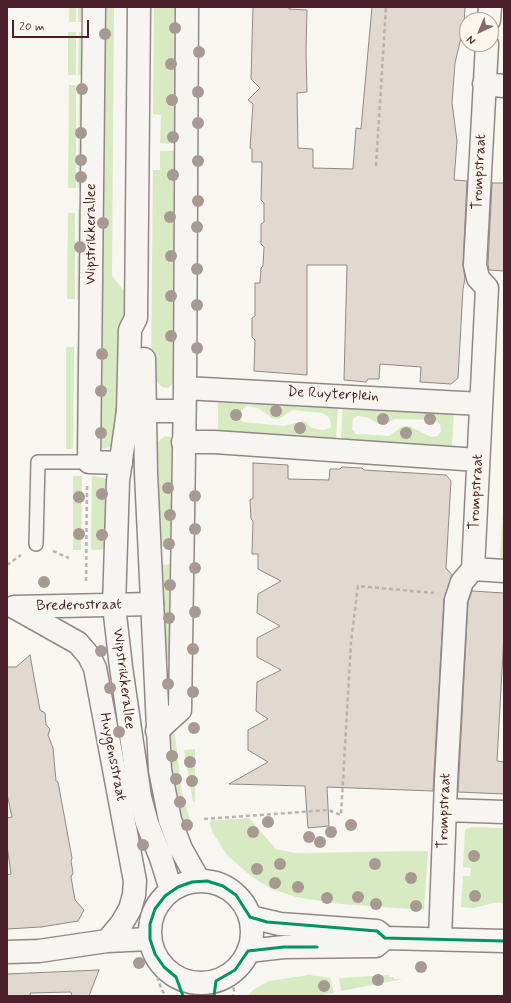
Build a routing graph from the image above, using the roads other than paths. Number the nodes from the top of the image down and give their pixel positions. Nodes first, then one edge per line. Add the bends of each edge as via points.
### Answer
1 (94, 7) edge
2 (139, 7) edge
3 (187, 7) edge
4 (488, 52) edge
5 (494, 85) edge
6 (496, 289) edge
7 (185, 388) junction
8 (481, 404) junction
9 (136, 411) junction
10 (183, 411) junction
11 (183, 442) junction
12 (478, 460) junction
13 (89, 462) junction
14 (121, 463) junction
15 (36, 544) dead end
16 (473, 569) junction
17 (504, 571) edge
18 (152, 604) junction
19 (114, 606) junction
20 (10, 607) edge
21 (157, 731) junction
22 (445, 810) junction
23 (504, 812) edge
24 (199, 881) junction
25 (171, 890) junction
26 (250, 917) junction
27 (385, 938) junction
28 (440, 939) junction
29 (107, 941) junction
30 (504, 941) edge
31 (153, 947) junction
32 (248, 951) junction
33 (7, 952) edge
34 (220, 984) edge
35 (180, 986) edge

1 - 13 street, Wipstrikkerallee
2 - 9 street, Wipstrikkerallee via 136,318 144,332
3 - 7 street, Wipstrikkerallee
4 - 5 street, Trompstraat
5 - 6 street, Trompstraat via 476,265 478,278
6 - 8 street, Trompstraat
7 - 8 street, De Ruyterplein
7 - 10 street, Wipstrikkerallee
8 - 12 street, Trompstraat
9 - 10 street
9 - 14 street, Wipstrikkerallee
9 - 18 street, Wipstrikkerallee
10 - 11 street, Wipstrikkerallee
11 - 12 street
11 - 21 street, Wipstrikkerallee via 180,710
12 - 16 street, Trompstraat
13 - 14 street
13 - 15 lane via 38,462
14 - 19 street, Wipstrikkerallee via 118,481
16 - 17 street
16 - 22 street, Trompstraat via 462,582 456,600
18 - 19 street, Brederostraat
18 - 21 street, Wipstrikkerallee
19 - 20 street, Brederostraat
19 - 25 street, Wipstrikkerallee via 140,797
20 - 29 street, Huygensstraat via 78,643 89,656 94,668 135,882 130,909
21 - 24 street, Wipstrikkerallee via 164,796 170,820 181,849
22 - 23 street
22 - 28 street, Trompstraat
24 - 25 street
24 - 26 street via 215,883 230,890 242,902
25 - 31 street via 155,909 150,924
26 - 27 street via 286,925 377,931
26 - 32 street via 252,934
27 - 28 street
27 - 32 street via 376,946 284,947
28 - 30 street
29 - 31 street
29 - 33 street via 39,951
31 - 35 street via 164,967
32 - 34 street via 240,964
34 - 35 street via 192,982

